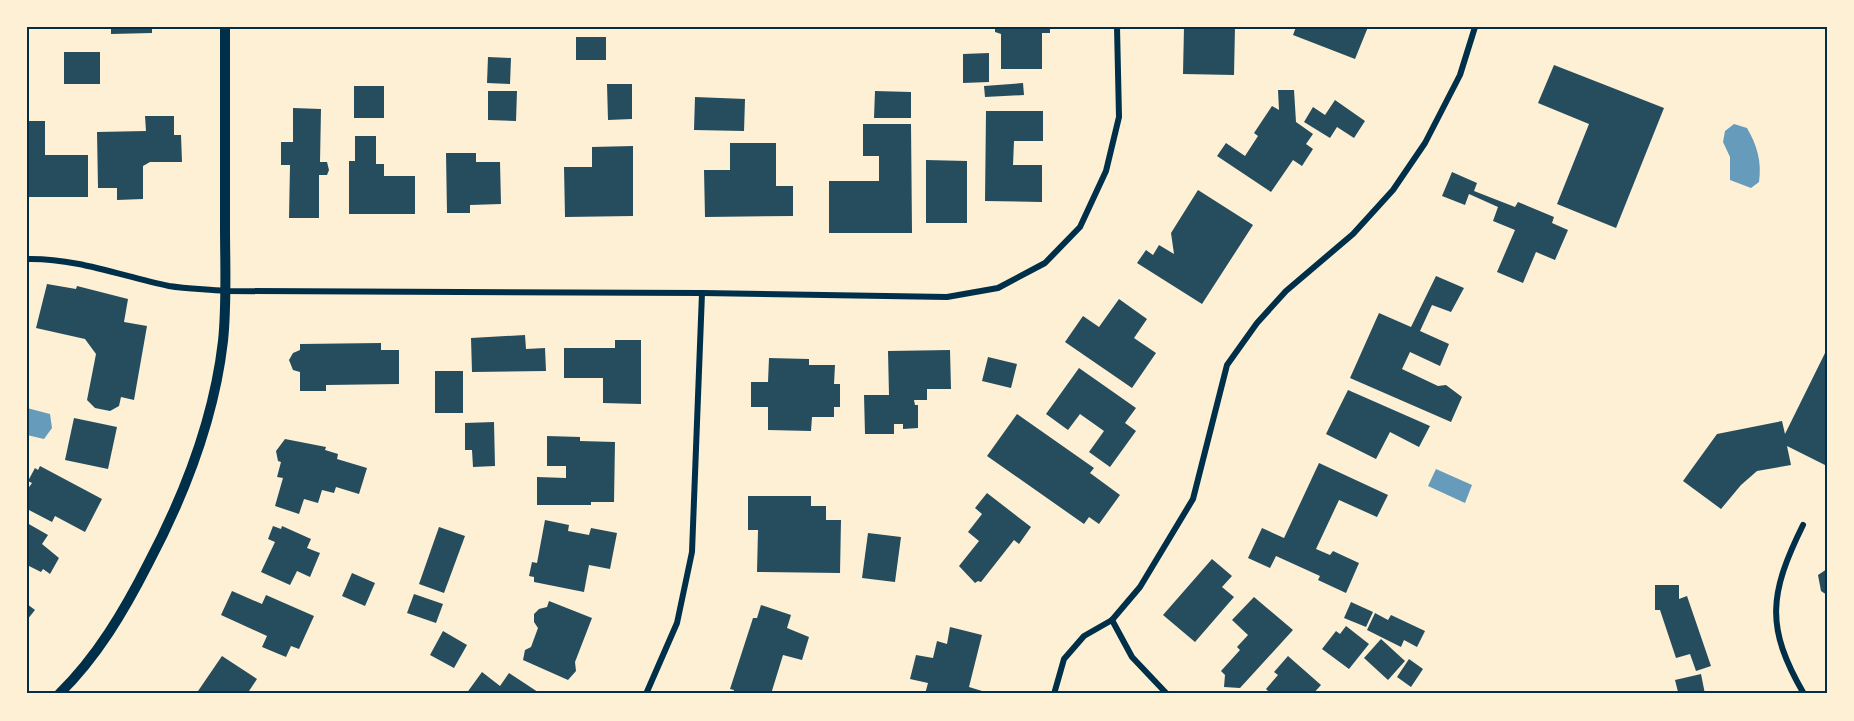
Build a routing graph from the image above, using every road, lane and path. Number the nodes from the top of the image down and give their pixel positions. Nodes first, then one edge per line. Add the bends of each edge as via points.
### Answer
1 (225, 27) edge
2 (1117, 27) edge
3 (1475, 27) edge
4 (27, 260) edge
5 (225, 291) junction
6 (702, 293) junction
7 (1803, 525) dead end
8 (1112, 620) junction
9 (59, 694) edge
10 (646, 694) edge
11 (1054, 694) edge
12 (1167, 694) edge
13 (1804, 694) edge

1 - 5 street
2 - 6 street via 1119,117 1106,171 1080,227 1046,263 998,288 947,297
3 - 8 street via 1460,75 1430,134 1393,190 1353,234 1286,291 1227,365 1193,499 1140,587
4 - 5 street via 53,258 171,286
5 - 6 street
5 - 9 street via 223,340 213,397 177,507 126,606 79,674
6 - 10 street via 692,552 677,623
7 - 13 street via 1784,564 1774,616 1787,664
8 - 11 street via 1084,636 1064,659
8 - 12 street via 1132,657

